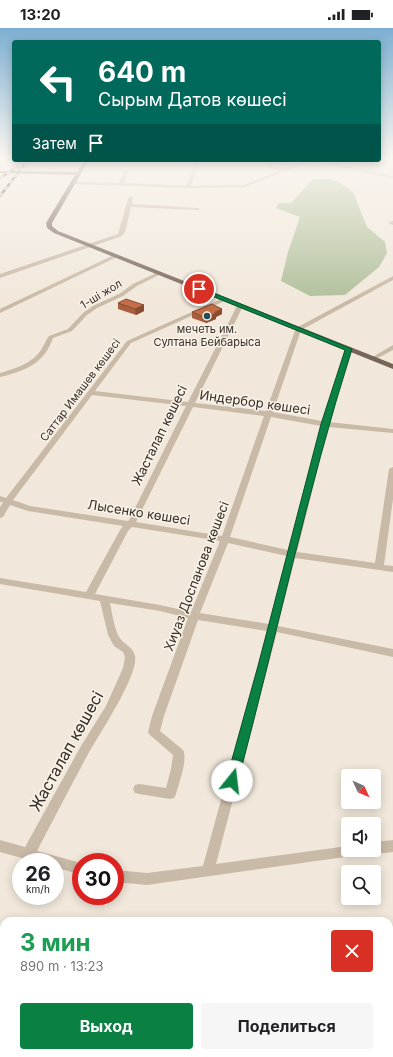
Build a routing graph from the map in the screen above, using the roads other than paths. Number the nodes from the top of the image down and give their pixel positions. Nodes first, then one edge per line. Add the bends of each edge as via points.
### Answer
1 (59, 206) edge
2 (128, 206) edge
3 (146, 206) edge
4 (198, 209) dead end
5 (89, 246) junction
6 (116, 256) junction
7 (160, 273) junction
8 (0, 276) edge
9 (393, 278) edge
10 (225, 299) junction
11 (240, 306) junction
12 (0, 311) edge
13 (298, 329) junction
14 (393, 347) edge
15 (349, 349) junction
16 (372, 359) junction
17 (393, 367) edge
18 (0, 374) edge
19 (91, 393) junction
20 (189, 405) junction
21 (269, 414) junction
22 (325, 424) junction
23 (393, 431) edge
24 (393, 469) edge
25 (4, 500) edge
26 (0, 515) edge
27 (129, 525) junction
28 (225, 539) junction
29 (290, 554) junction
30 (379, 567) junction
31 (393, 569) edge
32 (0, 581) edge
33 (89, 596) junction
34 (104, 599) junction
35 (194, 616) junction
36 (273, 628) junction
37 (393, 653) edge
38 (139, 789) dead end
39 (0, 846) edge
40 (393, 846) edge
41 (381, 847) edge
42 (24, 853) edge
43 (29, 853) edge
44 (341, 853) edge
45 (208, 870) junction
46 (124, 877) edge

1 - 5 main road via 49,227
2 - 5 street via 120,235
3 - 4 street
5 - 6 main road
5 - 8 street
6 - 7 main road
6 - 12 street
7 - 10 main road
7 - 18 street, 1-ші жол via 135,284 121,295 84,314 70,330 51,337 44,352 33,361
9 - 13 street
10 - 11 main road
10 - 19 street, Саттар Имашев көшесі via 128,342
11 - 13 main road
11 - 20 street, Жасталап көшесі
13 - 15 main road
13 - 21 street, Хиуаз Доспанова көшесі
14 - 16 street
15 - 16 main road
15 - 22 street
16 - 17 main road
19 - 20 street, Индербор көшесі
19 - 25 street, Саттар Имашев көшесі
20 - 21 street, Индербор көшесі
20 - 27 street, Жасталап көшесі
21 - 22 street, Индербор көшесі
21 - 28 street, Хиуаз Доспанова көшесі
22 - 23 street, Индербор көшесі
22 - 29 street
24 - 30 street
25 - 26 street, Саттар Имашев көшесі
25 - 27 street, Лысенко көшесі via 28,508
27 - 28 street, Лысенко көшесі
27 - 33 street, Жасталап көшесі
28 - 29 street, Лысенко көшесі
28 - 35 street, Хиуаз Доспанова көшесі
29 - 30 street, Лысенко көшесі
29 - 36 street
30 - 31 street, Лысенко көшесі
32 - 33 street
33 - 34 street
34 - 35 street
34 - 43 street, Жасталап көшесі via 113,635 130,656 128,668 111,707
35 - 36 street
35 - 38 street, Хиуаз Доспанова көшесі via 154,732 179,753 170,794
36 - 37 street
36 - 45 street
39 - 42 street
40 - 41 street
44 - 45 street
45 - 46 street via 147,879

